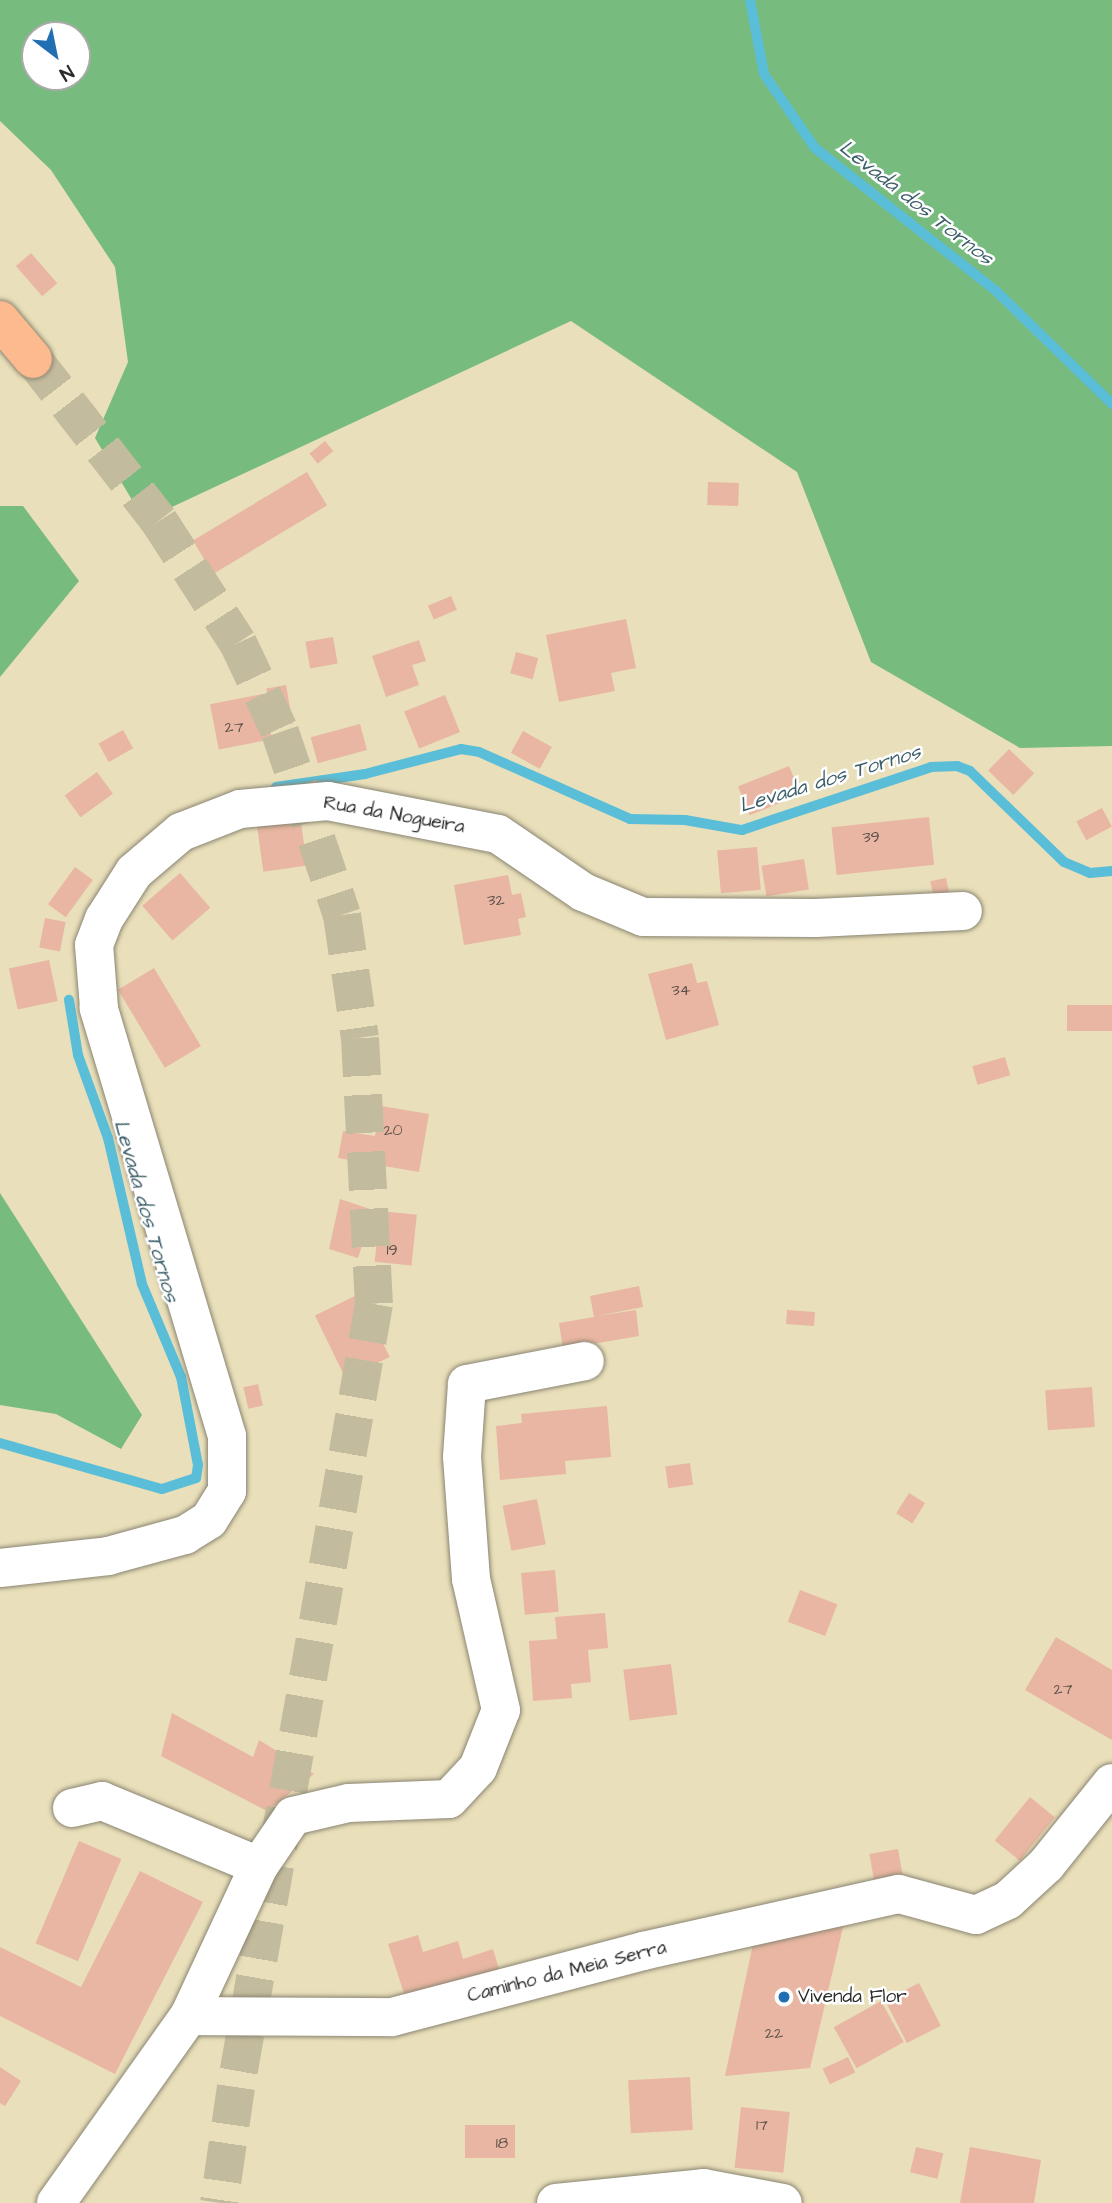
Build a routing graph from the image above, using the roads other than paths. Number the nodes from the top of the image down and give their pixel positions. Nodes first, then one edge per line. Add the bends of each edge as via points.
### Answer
1 (0, 320) edge
2 (33, 359) tunnel mouth
3 (963, 911) dead end
4 (585, 1361) dead end
5 (0, 1568) edge
6 (1112, 1783) edge
7 (72, 1808) dead end
8 (259, 1866) junction
9 (190, 2016) junction
10 (56, 2203) edge
11 (556, 2203) edge
12 (783, 2203) edge

1 - 2 main road
3 - 5 street, Rua da Nogueira via 816,918 643,917 583,892 498,834 328,801 240,809 181,832 134,872 104,919 94,945 99,1009 226,1436 227,1490 209,1520 186,1535 108,1556
4 - 8 street via 467,1384 461,1457 471,1579 501,1710 478,1768 449,1798 349,1803 293,1816
6 - 9 street, Caminho da Meia Serra via 1046,1865 1008,1900 976,1915 899,1894 643,1951 392,2017
7 - 8 street via 102,1801
8 - 9 street
9 - 10 street
11 - 12 street via 703,2188

